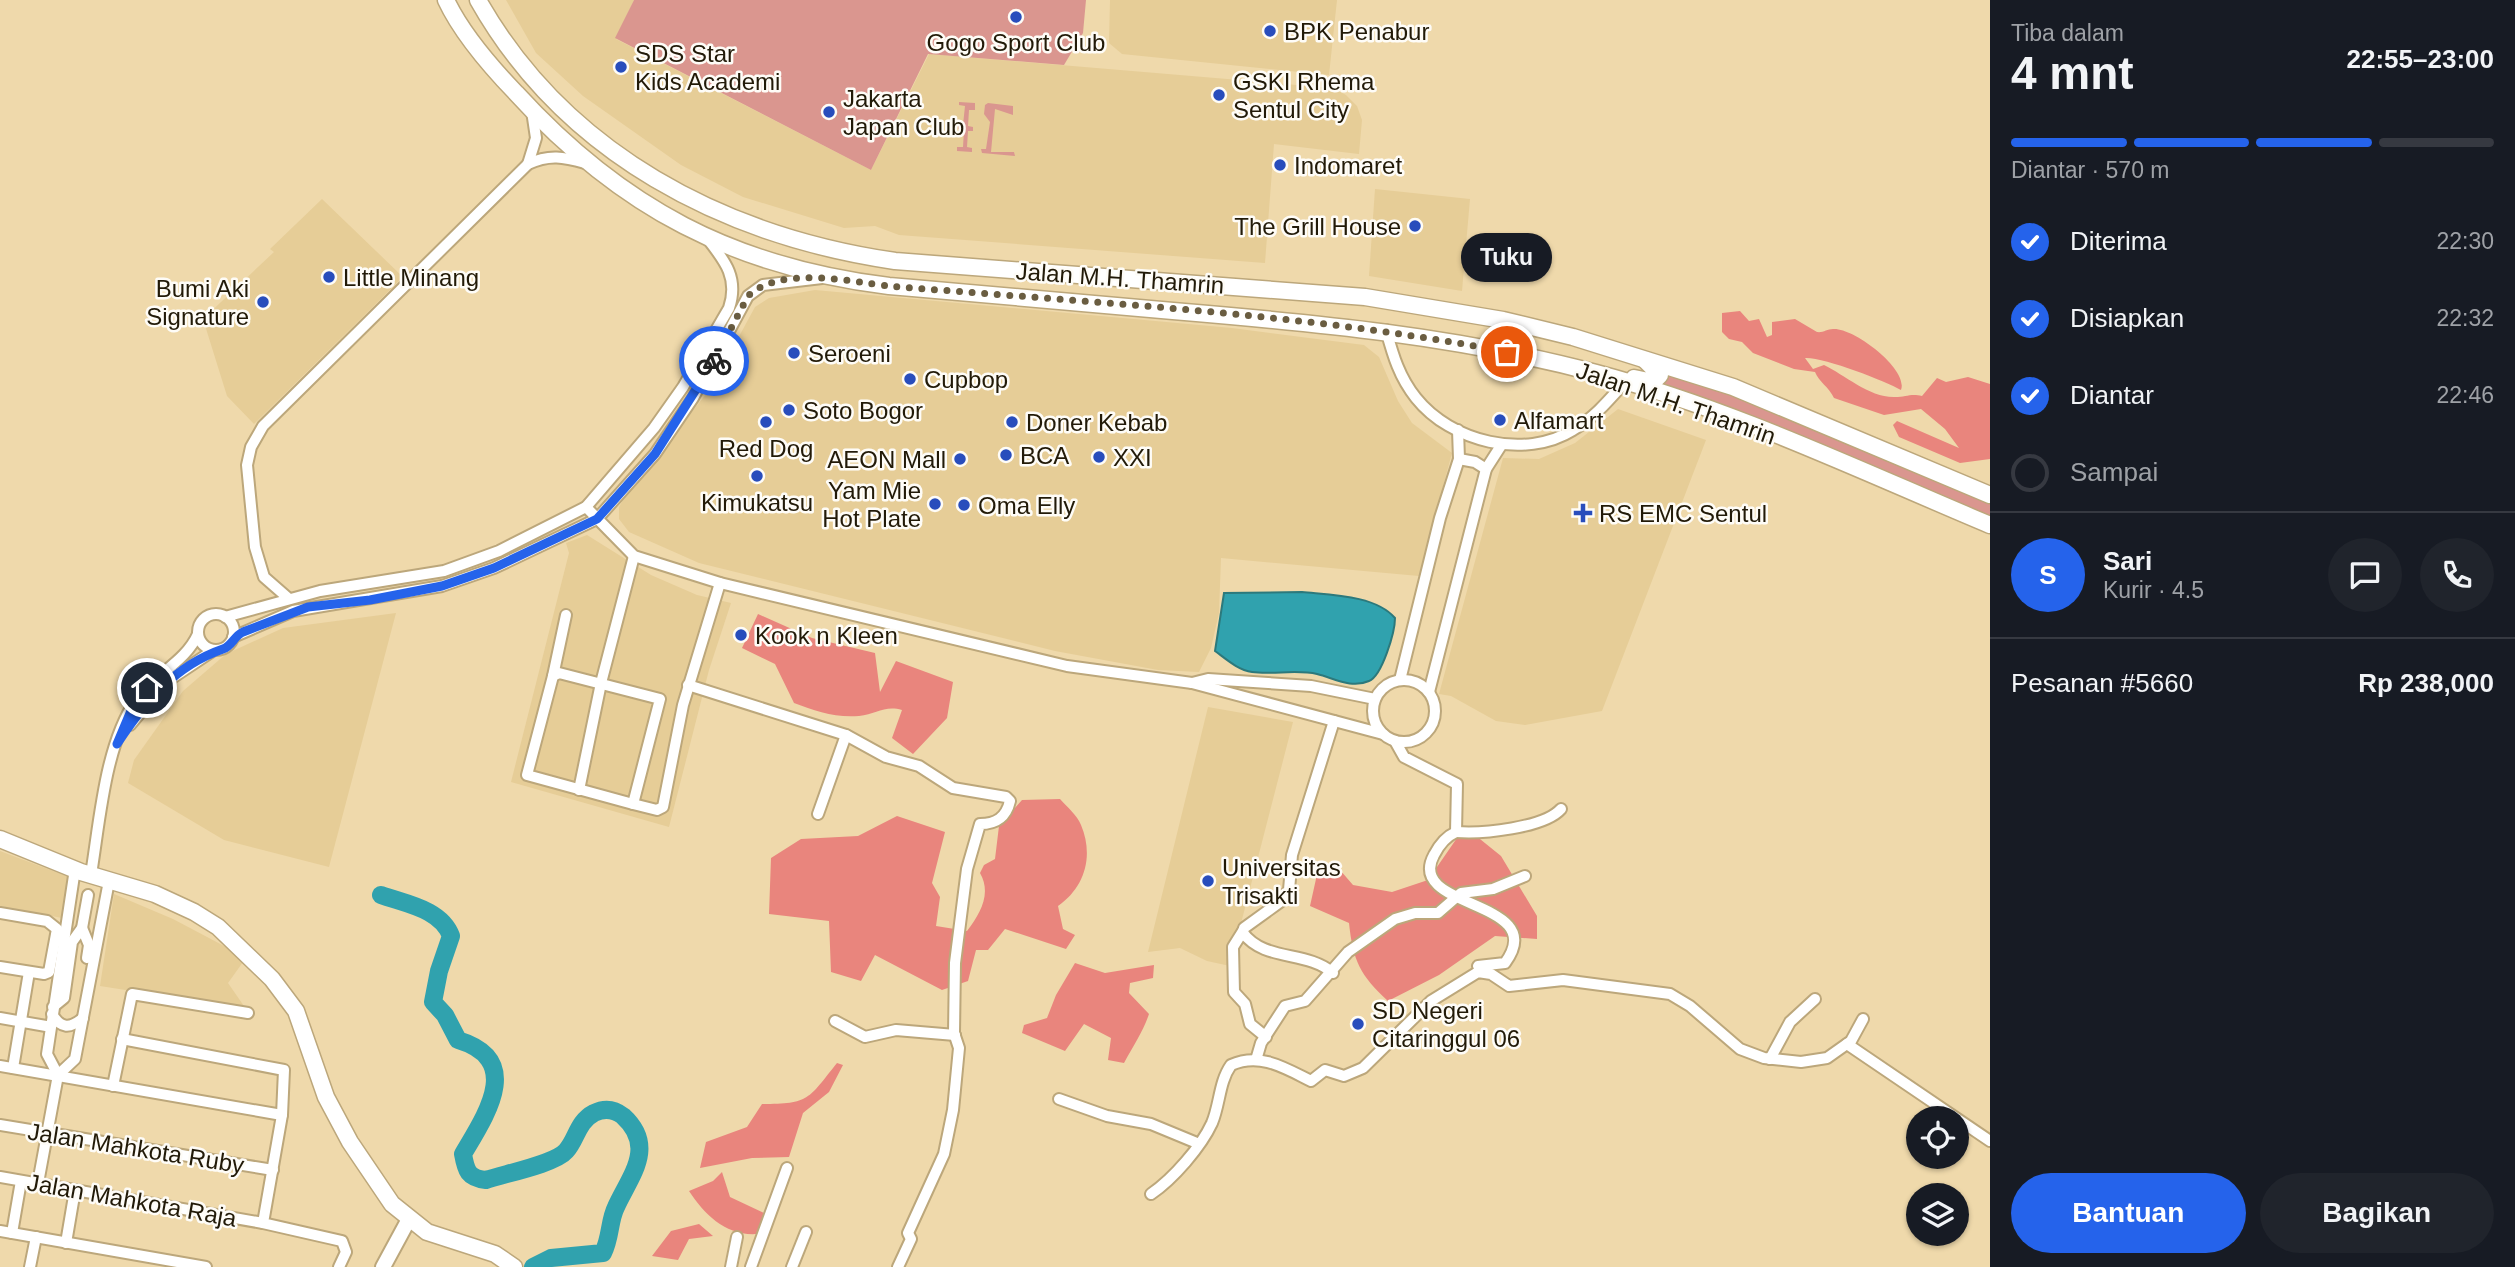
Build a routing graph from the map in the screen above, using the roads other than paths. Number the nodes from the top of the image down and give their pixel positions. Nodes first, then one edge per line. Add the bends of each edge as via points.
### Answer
1 (446, 0) edge
2 (478, 0) edge
3 (529, 76) junction
4 (513, 90) junction
5 (532, 111) junction
6 (585, 163) junction
7 (528, 164) junction
8 (751, 227) junction
9 (777, 235) junction
10 (705, 236) junction
11 (744, 252) junction
12 (773, 263) junction
13 (828, 277) junction
14 (1386, 330) junction
15 (1629, 354) junction
16 (1598, 374) junction
17 (1625, 382) junction
18 (1458, 430) junction
19 (641, 443) junction
20 (1502, 444) junction
21 (655, 454) junction
22 (1459, 459) junction
23 (1486, 469) junction
24 (1990, 495) edge
25 (586, 507) junction
26 (597, 519) junction
27 (1990, 525) edge
28 (634, 556) junction
29 (720, 583) junction
30 (288, 598) junction
31 (566, 615) dead end
32 (225, 617) junction
33 (198, 634) junction
34 (233, 637) junction
35 (214, 650) junction
36 (553, 676) junction
37 (1400, 680) junction
38 (601, 683) junction
39 (1192, 683) junction
40 (688, 685) junction
41 (1429, 692) junction
42 (660, 699) junction
43 (1375, 699) junction
44 (683, 705) junction
45 (1334, 721) junction
46 (1383, 734) junction
47 (846, 735) junction
48 (1395, 741) junction
49 (117, 744) junction
50 (579, 790) junction
51 (634, 804) junction
52 (1561, 809) dead end
53 (818, 814) dead end
54 (1456, 832) junction
55 (0, 839) edge
56 (92, 867) dead end
57 (75, 869) junction
58 (1525, 876) dead end
59 (108, 881) junction
60 (88, 895) dead end
61 (1455, 896) junction
62 (0, 913) edge
63 (82, 928) junction
64 (1243, 930) junction
65 (0, 967) edge
66 (29, 972) junction
67 (1332, 973) junction
68 (1460, 980) junction
69 (1815, 999) dead end
70 (52, 1011) junction
71 (248, 1013) dead end
72 (84, 1014) junction
73 (0, 1018) edge
74 (1863, 1019) dead end
75 (20, 1021) junction
76 (835, 1021) dead end
77 (46, 1026) dead end
78 (955, 1035) junction
79 (1266, 1037) junction
80 (122, 1039) junction
81 (1847, 1044) junction
82 (1770, 1059) junction
83 (1256, 1060) junction
84 (0, 1066) edge
85 (13, 1068) junction
86 (58, 1075) junction
87 (113, 1086) junction
88 (1059, 1098) dead end
89 (282, 1115) junction
90 (0, 1125) edge
91 (46, 1134) junction
92 (1990, 1141) edge
93 (1197, 1143) junction
94 (787, 1168) dead end
95 (273, 1170) junction
96 (0, 1177) edge
97 (21, 1181) junction
98 (38, 1183) junction
99 (75, 1190) junction
100 (1151, 1194) dead end
101 (410, 1219) junction
102 (263, 1223) junction
103 (806, 1231) dead end
104 (6, 1232) edge
105 (36, 1237) junction
106 (737, 1237) dead end
107 (66, 1242) junction
108 (512, 1265) edge
109 (30, 1267) edge
110 (206, 1267) edge
111 (339, 1267) edge
112 (383, 1267) edge
113 (731, 1267) edge
114 (751, 1267) edge
115 (792, 1267) edge
116 (898, 1267) edge

1 - 4 main road, Jalan M.H. Thamrin via 485,59
2 - 3 main road, Jalan M.H. Thamrin
3 - 4 main road
3 - 8 main road, Jalan M.H. Thamrin via 563,111 636,167
4 - 5 main road, Jalan M.H. Thamrin
5 - 6 main road, Jalan M.H. Thamrin
5 - 7 street via 536,138
6 - 7 street via 559,156 541,157
6 - 10 main road, Jalan M.H. Thamrin
7 - 30 street via 255,438 247,464 255,547 264,577
8 - 9 main road, Jalan M.H. Thamrin
8 - 11 main road via 755,236
9 - 12 main road via 765,250
9 - 15 main road, Jalan M.H. Thamrin via 895,261 1365,297 1503,320
10 - 11 main road, Jalan M.H. Thamrin
10 - 19 street via 728,266 733,293 729,307 683,387
11 - 12 main road, Jalan M.H. Thamrin
12 - 13 main road, Jalan M.H. Thamrin
13 - 14 main road, Jalan M.H. Thamrin
13 - 21 street via 769,283 748,296 702,384
14 - 16 main road, Jalan M.H. Thamrin
14 - 18 street via 1396,366 1418,400
15 - 16 main road via 1656,369 1658,379
15 - 24 main road, Jalan M.H. Thamrin via 1733,387
16 - 17 main road, Jalan M.H. Thamrin
17 - 20 street via 1599,411 1561,437
17 - 27 main road, Jalan M.H. Thamrin via 1732,419
18 - 20 street
18 - 22 street
19 - 21 street
19 - 25 street
20 - 23 street
21 - 26 street
22 - 23 street
22 - 37 street
23 - 41 street
25 - 26 street
25 - 30 street via 499,551 444,570
26 - 28 street
26 - 34 street via 494,568 442,586 293,611
28 - 29 street
28 - 38 street
29 - 39 street via 1056,664
29 - 40 street
30 - 32 street
31 - 36 street
32 - 33 street via 209,616 200,623
32 - 34 street via 233,626
33 - 35 street via 202,644
33 - 49 street via 183,657 136,699
34 - 35 street via 228,646
35 - 49 street via 150,697
36 - 38 street via 559,673
36 - 50 street via 527,775
37 - 41 street via 1419,684
37 - 43 street via 1388,684
38 - 42 street
38 - 50 street
39 - 43 street via 1208,679 1287,684
39 - 45 street
40 - 44 street
40 - 47 street
41 - 48 street via 1435,710 1430,729 1414,740
42 - 44 street
42 - 51 street
43 - 46 street via 1373,718
44 - 51 street via 663,807 657,810
45 - 46 street
45 - 64 street via 1292,855 1289,890
46 - 48 street
47 - 53 street
47 - 78 street via 886,757 919,766 953,788 1006,797 1010,802 1001,819 980,824 971,847 956,963
48 - 54 street via 1404,757 1457,784
49 - 56 street via 104,788
50 - 51 street
52 - 54 street via 1547,821 1487,832
54 - 61 street via 1437,849 1429,867 1434,882
55 - 57 main road
57 - 59 main road
57 - 70 street
58 - 61 street via 1493,889
59 - 72 street
59 - 101 main road via 155,894 201,916 272,979 296,1011 326,1097 350,1142 376,1183
60 - 63 street
61 - 67 street via 1437,913 1395,919 1348,952
61 - 68 street via 1500,916 1514,943 1505,963 1472,968
62 - 66 street via 47,921 56,927 51,970
63 - 70 street via 72,942 64,998
63 - 72 street via 89,945 81,1002
64 - 67 street via 1248,939 1269,951 1313,959
64 - 79 street via 1233,947 1234,992 1245,1004 1251,1024
65 - 66 street
66 - 75 street
67 - 79 street via 1306,1001 1286,1006
68 - 82 street via 1482,972 1509,986 1563,980 1670,994 1740,1049
68 - 83 street via 1352,1074 1325,1070 1311,1081 1278,1064
69 - 82 street via 1790,1022
70 - 72 street via 57,1023 65,1027
70 - 86 street via 47,1054
71 - 80 street via 132,994
72 - 86 street via 75,1059
73 - 75 street
74 - 81 street
75 - 77 street
75 - 85 street
76 - 78 street via 865,1037 896,1030
78 - 116 street via 959,1051 947,1138
79 - 83 street
80 - 87 street
80 - 89 street via 280,1067 285,1074
81 - 82 street via 1815,1062
81 - 92 street
83 - 93 street via 1231,1065 1225,1073 1212,1123
84 - 85 street
85 - 86 street
86 - 87 street
86 - 91 street
87 - 89 street
88 - 93 street via 1107,1116 1151,1124
89 - 95 street
90 - 91 street, Jalan Mahkota Ruby
91 - 95 street, Jalan Mahkota Ruby
91 - 98 street
93 - 100 street via 1178,1173
94 - 114 street
95 - 102 street
96 - 97 street, Jalan Mahkota Raja
97 - 98 street, Jalan Mahkota Raja
97 - 104 street
98 - 99 street, Jalan Mahkota Raja
99 - 102 street, Jalan Mahkota Raja
99 - 107 street
101 - 108 main road via 437,1236 495,1254
101 - 112 street
102 - 111 street, Jalan Mahkota Raja via 342,1241 346,1252
103 - 115 street
104 - 105 street
105 - 107 street
105 - 109 street
106 - 113 street
107 - 110 street

